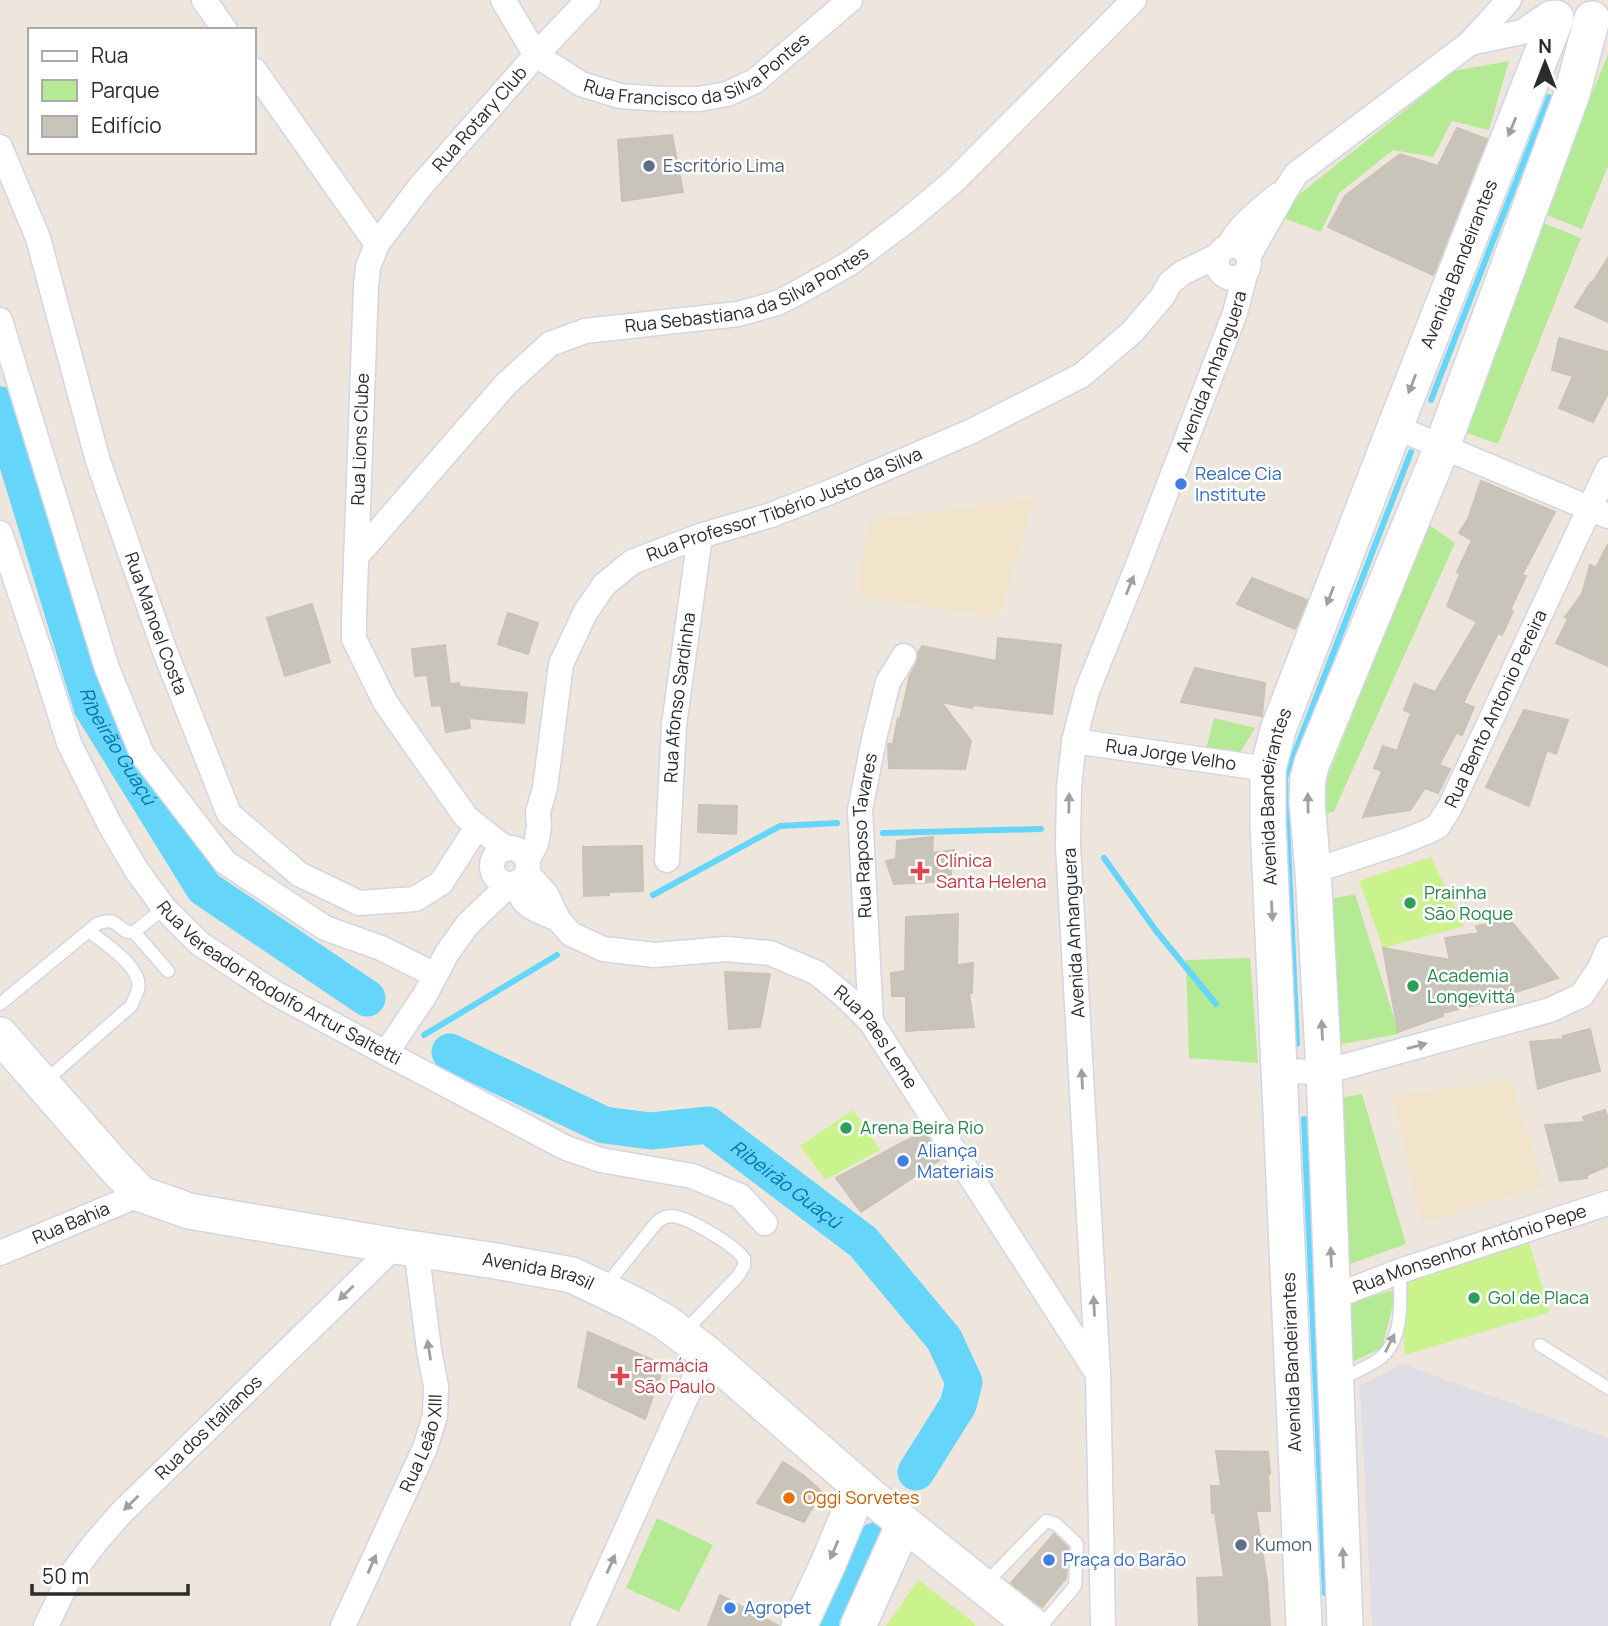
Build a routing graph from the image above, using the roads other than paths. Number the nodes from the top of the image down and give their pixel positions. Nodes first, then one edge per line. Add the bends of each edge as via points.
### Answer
1 (204, 0) edge
2 (503, 0) edge
3 (588, 0) edge
4 (850, 0) edge
5 (1134, 0) edge
6 (1509, 0) edge
7 (1549, 10) edge
8 (1600, 10) edge
9 (224, 28) edge
10 (1470, 43) junction
11 (536, 55) junction
12 (256, 73) edge
13 (0, 147) edge
14 (377, 244) junction
15 (1232, 260) junction
16 (0, 320) edge
17 (1395, 427) junction
18 (1442, 447) junction
19 (1608, 469) edge
20 (1599, 512) edge
21 (0, 533) edge
22 (700, 536) junction
23 (356, 557) junction
24 (904, 656) dead end
25 (1074, 741) junction
26 (1268, 769) junction
27 (468, 827) junction
28 (667, 860) dead end
29 (510, 866) junction
30 (1313, 871) junction
31 (164, 908) junction
32 (89, 931) junction
33 (134, 932) junction
34 (1608, 949) edge
35 (167, 971) dead end
36 (430, 985) junction
37 (0, 1004) edge
38 (871, 1022) junction
39 (0, 1035) edge
40 (386, 1053) junction
41 (1279, 1071) junction
42 (1324, 1072) junction
43 (42, 1083) junction
44 (141, 1194) junction
45 (1608, 1203) edge
46 (765, 1223) dead end
47 (405, 1247) junction
48 (0, 1253) edge
49 (1400, 1271) junction
50 (603, 1289) junction
51 (1333, 1297) junction
52 (694, 1344) junction
53 (1540, 1345) dead end
54 (1098, 1374) junction
55 (1337, 1381) junction
56 (1608, 1388) edge
57 (860, 1487) junction
58 (904, 1524) junction
59 (983, 1587) junction
60 (46, 1626) edge
61 (344, 1626) edge
62 (583, 1626) edge
63 (799, 1626) edge
64 (858, 1626) edge
65 (1033, 1626) edge
66 (1041, 1626) edge
67 (1102, 1626) edge
68 (1304, 1626) edge
69 (1345, 1626) edge

1 - 9 street
2 - 11 street
3 - 11 street, Rua Rotary Club
4 - 11 street, Rua Francisco da Silva Pontes via 755,81 727,94 699,99 620,96 581,84
5 - 23 street, Rua Sebastiana da Silva Pontes via 953,182 850,263 777,303 738,314 585,331 550,344 505,385
6 - 10 street
7 - 8 street via 1574,23
7 - 10 street via 1522,32
7 -> 17 street, Avenida Bandeirantes
8 - 18 street, Avenida Bandeirantes
10 - 15 street, Rua Professor Tibério Justo da Silva via 1296,174 1287,188 1235,234
11 - 14 street, Rua Rotary Club via 420,187
12 - 14 street
13 - 27 street, Rua Manoel Costa via 38,238 102,470 164,649 229,814 299,874 359,903 415,899 441,883
14 - 23 street, Rua Lions Clube via 366,285
15 - 22 street, Rua Professor Tibério Justo da Silva via 1182,273 1132,332 1082,375 972,432 835,491
25 -> 15 street, Avenida Anhanguera via 1087,691 1235,313
16 - 36 street via 107,668 142,754 225,862 325,928 381,948
17 - 18 street
17 -> 26 street, Avenida Bandeirantes via 1278,730
18 - 20 street
30 -> 18 street, Avenida Bandeirantes via 1307,802 1312,763
19 - 20 street, Rua Bento Antonio Pereira
20 - 30 street, Rua Bento Antonio Pereira via 1438,826
21 - 31 street, Rua Vereador Rodolfo Artur Saltetti via 69,743 110,825
22 - 28 street, Rua Afonso Sardinha via 674,725
22 - 29 street, Rua Professor Tibério Justo da Silva via 632,562 604,586 585,613 561,664 538,812 526,825
23 - 27 street, Rua Lions Clube via 354,639 385,702
24 - 38 street, Rua Raposo Tavares via 888,682 860,810
25 - 26 street, Rua Jorge Velho
54 -> 25 street, Avenida Anhanguera via 1068,846
26 -> 41 street, Avenida Bandeirantes
27 - 29 street, Rua Lions Clube
29 - 36 street, Rua Professor Tibério Justo da Silva via 447,953
29 - 38 street, Rua Paes Leme via 520,897 527,904 558,919 571,934 603,948 655,955 726,948 770,953 817,973
42 -> 30 street, Avenida Bandeirantes
31 - 33 lane
31 - 40 street, Rua Vereador Rodolfo Artur Saltetti via 199,943 273,992
32 - 33 lane via 109,920
32 - 37 lane
32 - 43 lane via 130,965 138,990 131,1006
33 - 35 lane
42 -> 34 street via 1550,1010 1582,995
36 - 40 street, Rua Professor Tibério Justo da Silva
38 - 54 street, Rua Paes Leme
39 - 43 street, Avenida Brasil
40 - 46 street, Rua Vereador Rodolfo Artur Saltetti via 566,1148 601,1160 692,1176 740,1196
41 - 42 street
41 - 68 street, Avenida Bandeirantes
51 -> 42 street, Avenida Bandeirantes
43 - 44 street, Avenida Brasil
44 - 47 street, Avenida Brasil via 189,1211
44 - 48 street, Rua Bahia
45 - 49 street, Rua Monsenhor António Pepe
47 - 50 street, Avenida Brasil via 572,1275
47 -> 60 street, Rua dos Italianos via 121,1513 70,1576
61 -> 47 street, Rua Leão XIII via 425,1448 435,1416 436,1386
49 - 51 street, Rua Monsenhor António Pepe
55 -> 49 lane via 1389,1349 1400,1310
50 - 52 street, Avenida Brasil via 665,1322
50 - 52 lane via 657,1222 674,1216 690,1221 744,1259 744,1266
51 - 55 street, Avenida Bandeirantes
52 - 57 street, Avenida Brasil
62 -> 52 street
53 - 56 lane
54 - 67 street, Avenida Anhanguera
69 -> 55 street, Avenida Bandeirantes
57 - 58 street, Avenida Brasil
57 -> 63 street
58 - 59 street, Avenida Brasil
58 - 64 street
59 - 65 street, Avenida Brasil
59 - 66 lane via 1046,1521 1056,1524 1077,1544 1075,1586

